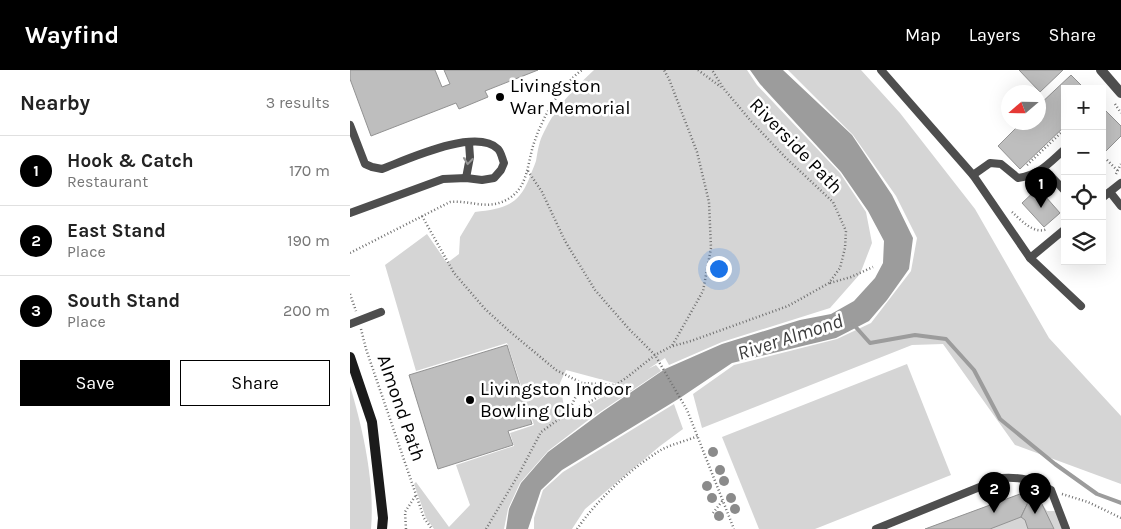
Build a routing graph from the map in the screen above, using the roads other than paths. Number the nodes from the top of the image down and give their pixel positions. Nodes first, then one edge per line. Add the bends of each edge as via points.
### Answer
1 (881, 70) edge
2 (1101, 70) edge
3 (1121, 92) edge
4 (350, 125) edge
5 (469, 143) junction
6 (1061, 153) edge
7 (1044, 169) junction
8 (973, 175) junction
9 (466, 178) junction
10 (1121, 183) edge
11 (1061, 187) edge
12 (1110, 192) junction
13 (1106, 195) edge
14 (1121, 206) edge
15 (350, 213) edge
16 (1061, 232) edge
17 (1030, 258) junction
18 (1081, 306) dead end
19 (381, 312) dead end
20 (350, 324) edge
21 (350, 357) edge
22 (382, 529) edge
23 (876, 529) edge
24 (1066, 529) edge

1 - 8 lane
2 - 3 street
4 - 5 lane via 365,164 372,168 382,169 456,142
5 -> 9 lane
5 - 9 lane via 488,143 498,149 504,163 494,178
6 - 7 lane
7 - 8 lane via 1018,178 1001,164 990,163
7 - 11 lane
8 - 17 lane
9 - 15 lane via 443,179
10 - 12 lane
12 - 13 lane
12 - 14 lane
16 - 17 lane
17 - 18 lane
19 - 20 lane
21 - 22 main road via 372,422
23 - 24 lane via 1002,478 1026,478 1051,490

